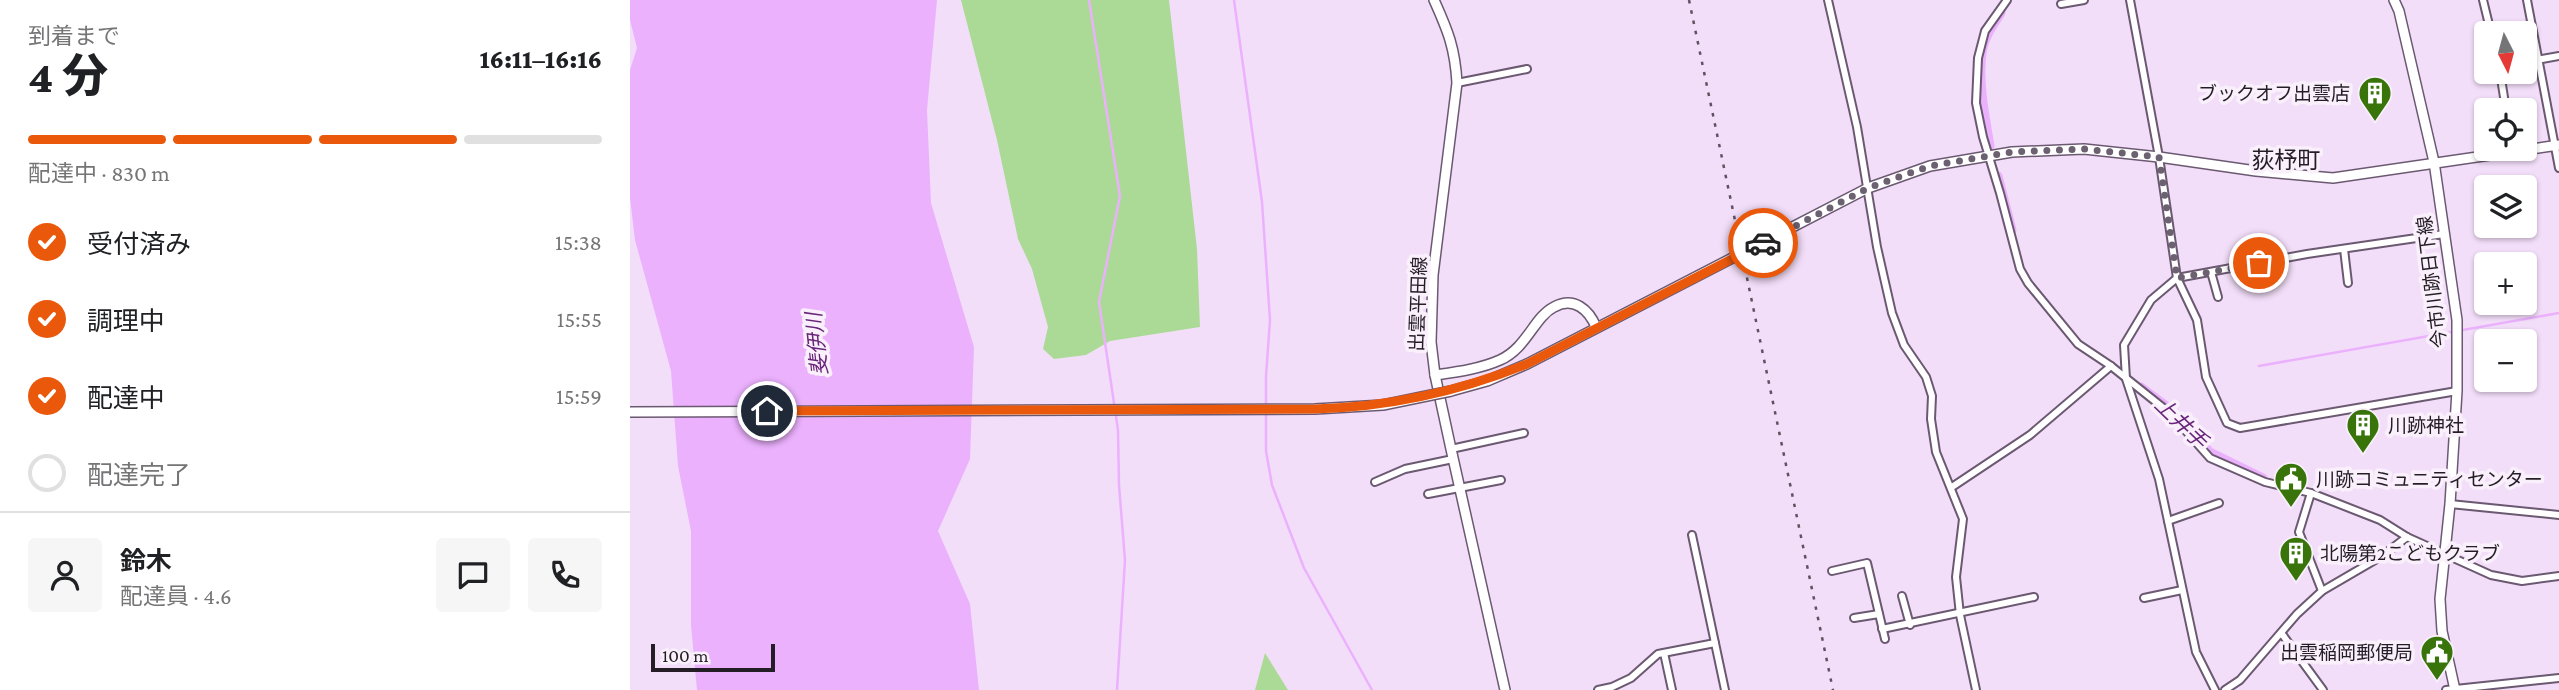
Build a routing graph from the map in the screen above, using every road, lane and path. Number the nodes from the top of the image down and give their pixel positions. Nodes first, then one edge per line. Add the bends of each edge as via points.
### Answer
1 (1434, 0) edge
2 (1828, 0) edge
3 (2007, 0) edge
4 (2084, 0) edge
5 (2130, 0) edge
6 (2395, 0) edge
7 (2483, 0) edge
8 (2527, 0) edge
9 (2061, 4) dead end
10 (2488, 21) edge
11 (2559, 56) edge
12 (2540, 59) junction
13 (1527, 69) dead end
14 (1457, 83) junction
15 (2558, 145) edge
16 (2537, 147) edge
17 (1987, 155) junction
18 (2474, 156) edge
19 (2159, 157) junction
20 (2434, 162) junction
21 (2559, 168) edge
22 (1868, 188) junction
23 (2444, 234) junction
24 (2344, 248) junction
25 (2211, 272) junction
26 (2177, 278) junction
27 (2348, 283) dead end
28 (2218, 297) dead end
29 (1596, 327) junction
30 (2111, 366) junction
31 (1435, 375) junction
32 (2126, 379) junction
33 (2457, 391) junction
34 (630, 412) edge
35 (1524, 433) dead end
36 (1452, 454) junction
37 (1501, 480) dead end
38 (1375, 482) dead end
39 (1952, 487) junction
40 (1460, 488) junction
41 (2311, 493) junction
42 (1428, 494) dead end
43 (2219, 503) dead end
44 (2450, 504) junction
45 (2559, 514) edge
46 (2168, 521) junction
47 (1692, 535) dead end
48 (2407, 537) junction
49 (2444, 554) junction
50 (1832, 571) dead end
51 (2559, 576) edge
52 (2182, 590) junction
53 (2322, 591) junction
54 (1902, 596) dead end
55 (2034, 597) dead end
56 (2144, 598) dead end
57 (1879, 614) junction
58 (1960, 615) junction
59 (1854, 618) dead end
60 (1910, 625) junction
61 (1882, 629) junction
62 (2282, 634) junction
63 (1885, 639) dead end
64 (1715, 643) junction
65 (1664, 653) junction
66 (2559, 678) edge
67 (1627, 680) junction
68 (2451, 689) edge
69 (1505, 690) edge
70 (1598, 690) edge
71 (1630, 690) edge
72 (1672, 690) edge
73 (1725, 690) edge
74 (1976, 690) edge
75 (2215, 690) edge
76 (2225, 690) edge
77 (2323, 690) edge

1 - 14 main road, 出雲平田線 via 1449,32
2 - 22 street
3 - 17 street via 1985,30 1978,58 1976,103
4 - 9 street
5 - 19 street
6 - 20 main road, 今市川跡日下線
7 - 10 street
8 - 12 street
11 - 12 street
12 - 15 street
13 - 14 street
14 - 31 main road, 出雲平田線 via 1433,275
15 - 16 main road
15 - 21 street
17 - 19 main road via 2084,149
17 - 22 main road via 1930,166
17 - 30 street via 2028,283 2078,344
18 - 20 main road
19 - 20 main road via 2333,178
19 - 26 street
20 - 23 main road, 今市川跡日下線
22 - 29 main road
22 - 39 street via 1892,313 1904,345 1926,377 1936,452
23 - 24 street
23 - 33 main road, 今市川跡日下線 via 2457,320
24 - 25 street
24 - 27 street
25 - 26 street
25 - 28 street
26 - 32 street via 2151,300 2124,345
26 - 33 street via 2197,320 2206,377 2227,423 2240,428
29 - 31 main road via 1584,307 1564,303 1546,313 1515,351 1499,361
29 - 34 main road, bridge via 1487,380 1383,405
30 - 32 street
30 - 39 street via 2030,435
31 - 36 main road, 出雲平田線
32 - 41 street via 2171,414 2210,458 2265,482
32 - 46 street
33 - 44 main road, 今市川跡日下線
35 - 36 street
36 - 38 street
36 - 40 main road, 出雲平田線
37 - 40 street
39 - 58 street via 1963,519 1956,577
40 - 42 street
40 - 69 main road, 出雲平田線
41 - 48 street via 2380,520
41 - 53 street via 2300,532
43 - 46 street
44 - 45 street
44 - 49 main road, 今市川跡日下線
46 - 52 street
47 - 64 street
48 - 49 street
48 - 53 street
49 - 51 street via 2491,575 2522,581
49 - 68 main road, 今市川跡日下線 via 2440,599
50 - 57 street via 1867,563
52 - 56 street
52 - 75 street via 2196,652
53 - 62 street
54 - 60 street
55 - 58 street
57 - 59 street
57 - 61 street
58 - 60 street
58 - 74 street
60 - 61 street
61 - 63 street
62 - 76 street
62 - 77 street
64 - 65 street
64 - 73 street
65 - 67 street
65 - 72 street
66 - 68 street
67 - 70 street
67 - 71 street

